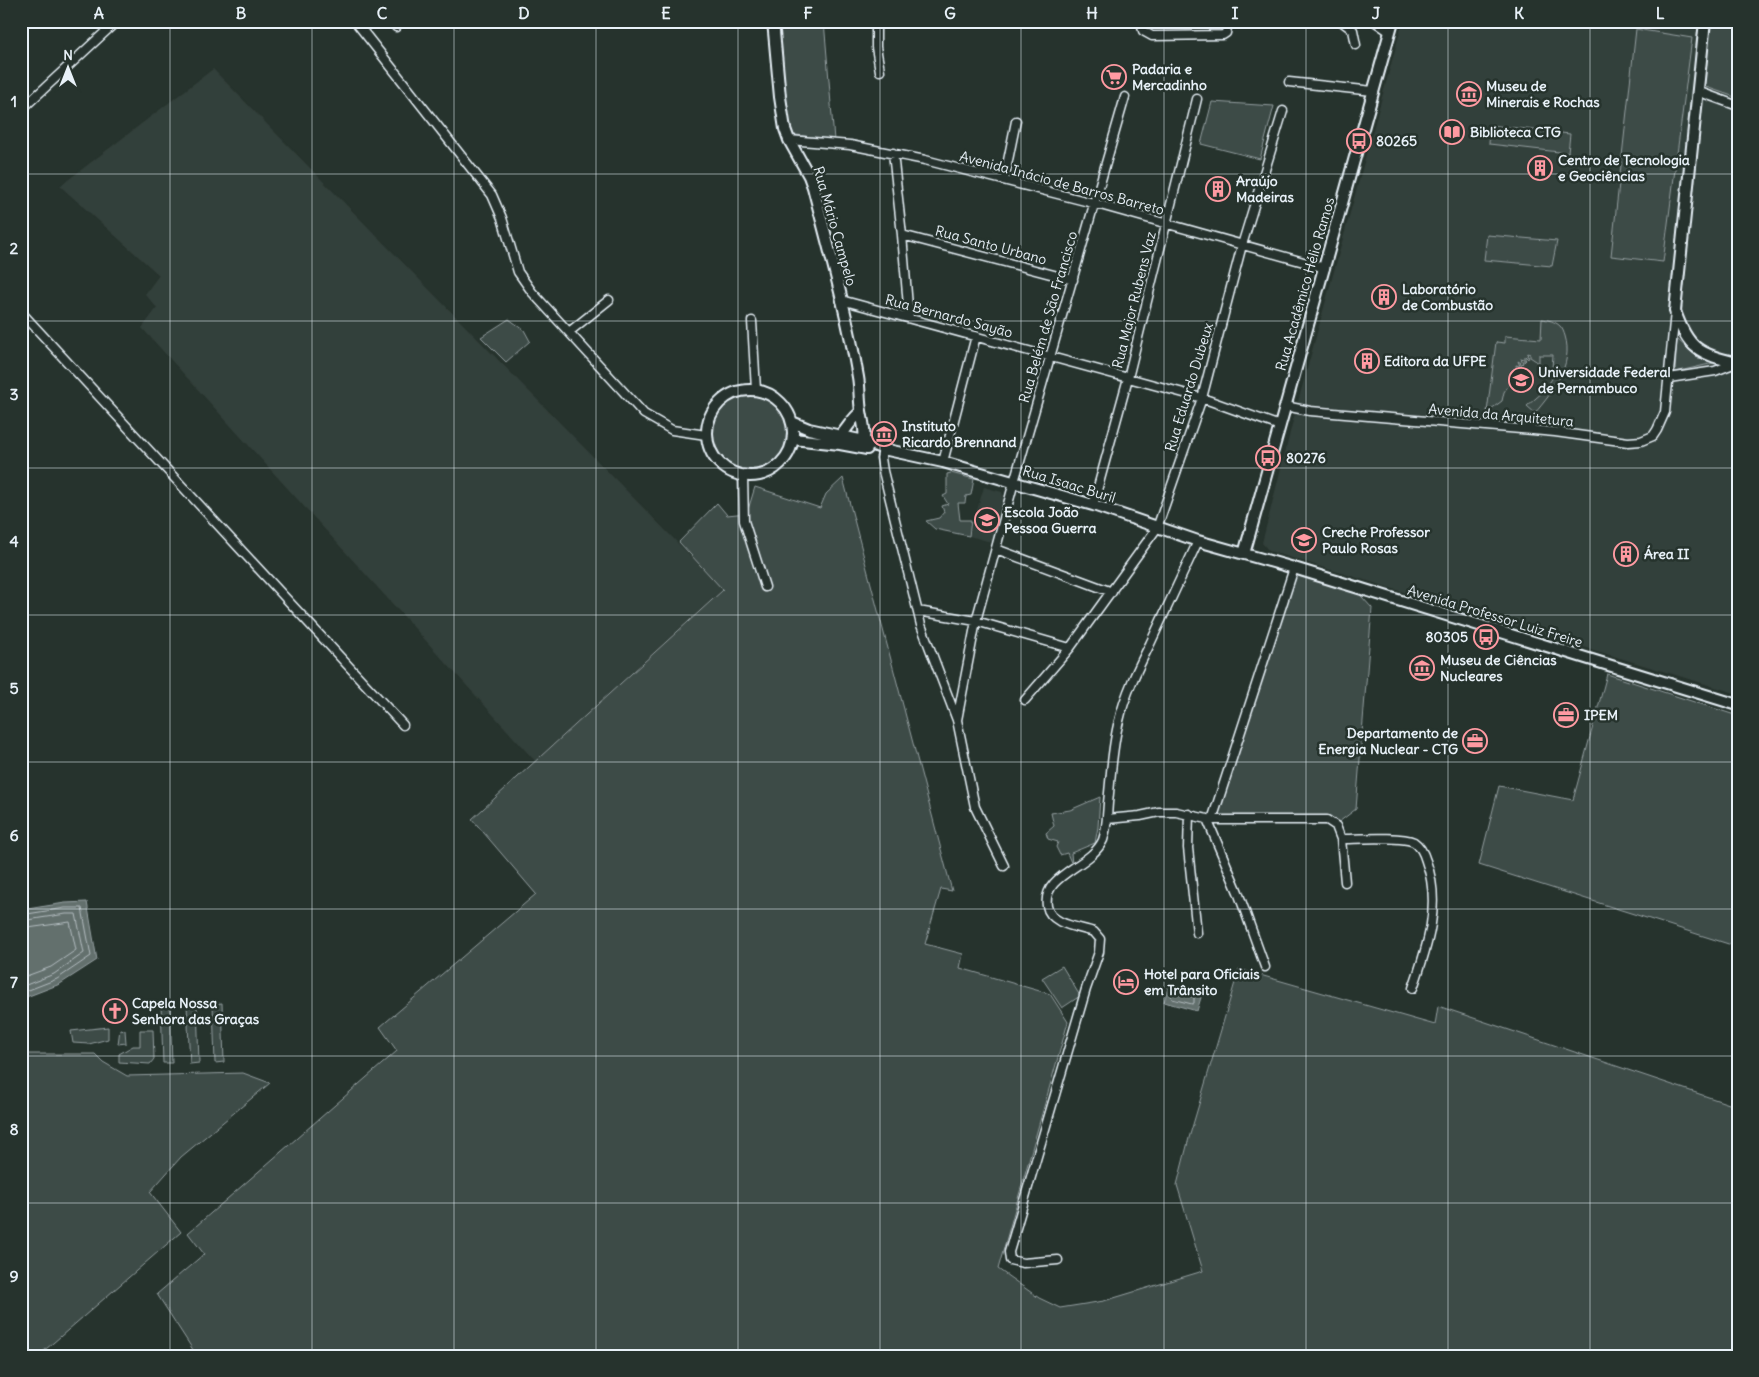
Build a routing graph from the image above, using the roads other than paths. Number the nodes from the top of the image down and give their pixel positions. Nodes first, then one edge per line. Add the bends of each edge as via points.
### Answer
1 (117, 21) edge
2 (355, 21) edge
3 (773, 21) edge
4 (876, 21) edge
5 (1141, 21) edge
6 (1228, 21) edge
7 (1341, 21) edge
8 (1374, 21) edge
9 (1393, 21) edge
10 (1705, 21) edge
11 (1390, 32) junction
12 (1356, 45) dead end
13 (880, 71) dead end
14 (1289, 82) dead end
15 (1373, 91) junction
16 (1697, 91) junction
17 (1125, 97) dead end
18 (1198, 99) dead end
19 (1738, 106) edge
20 (21, 110) edge
21 (1283, 111) dead end
22 (1016, 121) dead end
23 (789, 140) junction
24 (893, 153) junction
25 (1004, 180) junction
26 (1093, 203) junction
27 (1165, 224) junction
28 (902, 235) junction
29 (1242, 244) junction
30 (1325, 268) junction
31 (1073, 280) junction
32 (609, 300) dead end
33 (841, 300) junction
34 (1675, 311) junction
35 (21, 312) edge
36 (909, 318) junction
37 (752, 321) dead end
38 (569, 332) junction
39 (976, 336) junction
40 (1051, 356) junction
41 (1737, 363) edge
42 (1128, 378) junction
43 (1668, 378) junction
44 (756, 390) junction
45 (1202, 398) junction
46 (1286, 406) junction
47 (861, 412) junction
48 (792, 422) junction
49 (1280, 426) junction
50 (706, 435) junction
51 (840, 436) junction
52 (793, 439) junction
53 (863, 445) junction
54 (882, 449) junction
55 (943, 462) junction
56 (743, 476) junction
57 (1014, 482) junction
58 (1093, 505) junction
59 (1157, 528) junction
60 (1198, 541) junction
61 (996, 549) junction
62 (1244, 554) junction
63 (1294, 568) junction
64 (765, 587) dead end
65 (1112, 592) junction
66 (918, 611) junction
67 (976, 621) junction
68 (1070, 648) junction
69 (1025, 700) dead end
70 (1738, 705) edge
71 (956, 720) junction
72 (403, 725) dead end
73 (1189, 814) junction
74 (1107, 819) junction
75 (1210, 819) junction
76 (1341, 840) junction
77 (1004, 866) dead end
78 (1345, 882) dead end
79 (1197, 933) dead end
80 (1265, 967) dead end
81 (1413, 988) dead end
82 (1058, 1260) dead end

1 - 20 street
2 - 38 street via 492,195 518,272
3 - 23 main road, Rua Mário Campelo via 780,96
4 - 13 street via 876,53
5 - 6 street via 1145,34 1152,36 1218,35 1226,33
7 - 12 street via 1353,30
8 - 11 street
9 - 11 main road, Rua Acadêmico Hélio Ramos
10 - 16 main road, Avenida da Arquitetura
11 - 15 main road, Rua Acadêmico Hélio Ramos
14 - 15 street
15 - 30 main road, Rua Acadêmico Hélio Ramos
16 - 19 street
16 - 34 main road, Avenida da Arquitetura
17 - 26 street, Rua Belém de São Francisco
18 - 27 street, Rua Major Rubens Vaz
21 - 29 street, Rua Eduardo Dubeux
22 - 25 street
23 - 24 street, Avenida Inácio de Barros Barreto
23 - 33 main road, Rua Mário Campelo via 812,187
24 - 25 street, Avenida Inácio de Barros Barreto
24 - 28 street
25 - 26 street, Avenida Inácio de Barros Barreto
26 - 27 street, Avenida Inácio de Barros Barreto
26 - 31 street, Rua Belém de São Francisco
27 - 29 street, Avenida Inácio de Barros Barreto
27 - 42 street, Rua Major Rubens Vaz
28 - 31 street, Rua Santo Urbano
28 - 36 street
29 - 30 street, Avenida Inácio de Barros Barreto
29 - 45 street, Rua Eduardo Dubeux
30 - 46 main road, Rua Acadêmico Hélio Ramos
31 - 40 street, Rua Belém de São Francisco
32 - 38 street
33 - 36 street, Rua Bernardo Sayão
33 - 47 main road, Rua Mário Campelo via 858,375
34 - 41 main road via 1690,344 1710,355
34 - 43 street, Avenida da Arquitetura
35 - 72 street
36 - 39 street, Rua Bernardo Sayão
37 - 44 street
38 - 50 street via 644,414 672,430
39 - 40 street, Rua Bernardo Sayão
39 - 55 street
40 - 42 street, Rua Bernardo Sayão
40 - 57 street, Rua Belém de São Francisco
41 - 43 street via 1715,371
42 - 45 street, Rua Bernardo Sayão
42 - 58 street, Rua Major Rubens Vaz
43 - 46 street, Avenida da Arquitetura via 1661,424 1652,436 1635,442 1310,411
44 - 48 main road via 779,401
44 - 50 main road via 731,394 718,404 709,418
45 - 49 street, Rua Bernardo Sayão
45 - 59 street, Rua Eduardo Dubeux
46 - 49 main road, Rua Acadêmico Hélio Ramos
47 - 51 main road
47 - 53 main road, Rua Mário Campelo
48 - 51 main road, Rua Isaac Buril
48 - 52 main road
49 - 62 main road, Rua Acadêmico Hélio Ramos
50 - 56 main road via 710,451 720,465
51 - 53 main road, Rua Isaac Buril
52 - 53 main road, Rua Isaac Buril
52 - 56 main road via 787,455 776,468 760,475
53 - 54 main road, Rua Isaac Buril via 876,451
54 - 55 main road, Rua Isaac Buril
54 - 66 street via 883,471
55 - 57 main road, Rua Isaac Buril
56 - 64 street via 744,521
57 - 58 main road, Rua Isaac Buril
57 - 61 street, Rua Belém de São Francisco
58 - 59 main road, Rua Isaac Buril
59 - 60 main road, Rua Isaac Buril
59 - 65 street, Rua Eduardo Dubeux
60 - 62 main road, Rua Isaac Buril
60 - 74 street via 1141,663 1119,719
61 - 65 street
61 - 67 street, Rua Belém de São Francisco
62 - 63 main road, Avenida Professor Luiz Freire
63 - 70 main road, Avenida Professor Luiz Freire
63 - 75 street
65 - 68 street, Rua Eduardo Dubeux
66 - 67 street
66 - 71 street, Rua Belém de São Francisco
67 - 68 street
67 - 71 street, Rua Belém de São Francisco
68 - 69 street, Rua Eduardo Dubeux
71 - 77 street, Rua Belém de São Francisco via 975,807
73 - 74 street via 1159,812
73 - 75 street
73 - 79 street via 1188,848
74 - 82 street via 1099,847 1051,885 1047,898 1049,912 1055,919 1094,932 1099,935 1101,944 1009,1252 1010,1260 1018,1263
75 - 76 street via 1327,820 1336,826
75 - 80 street
76 - 78 street
76 - 81 street via 1402,839 1418,845 1424,855 1432,886 1432,913 1430,932

